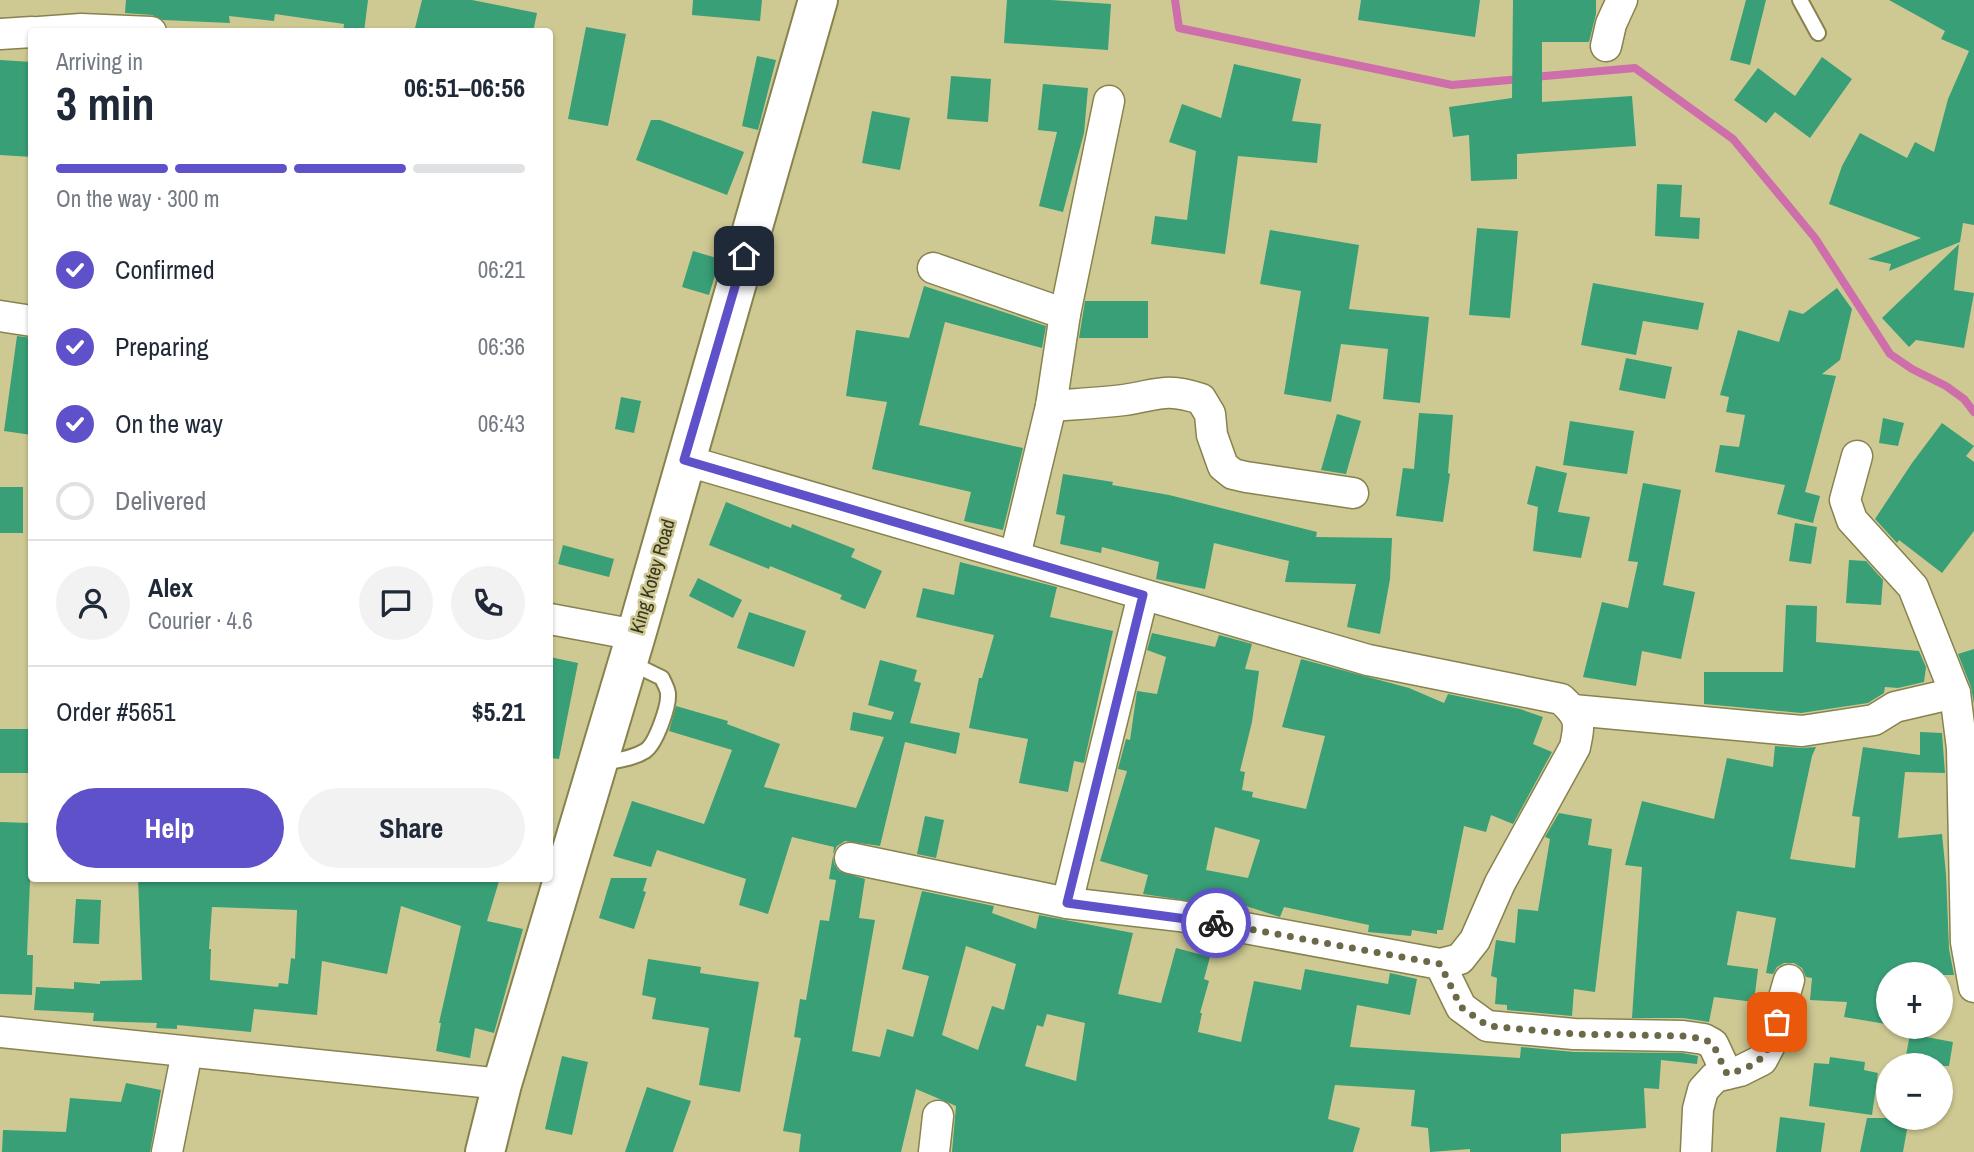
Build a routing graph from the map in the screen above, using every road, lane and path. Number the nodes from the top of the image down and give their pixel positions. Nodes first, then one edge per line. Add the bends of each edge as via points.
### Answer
1 (818, 0) edge
2 (1622, 0) edge
3 (1800, 0) edge
4 (28, 32) edge
5 (1818, 33) dead end
6 (0, 34) edge
7 (1606, 46) dead end
8 (1109, 101) dead end
9 (933, 268) dead end
10 (1065, 314) junction
11 (0, 316) edge
12 (28, 320) edge
13 (1051, 406) junction
14 (1857, 456) dead end
15 (684, 460) junction
16 (1353, 493) dead end
17 (1015, 556) junction
18 (1143, 595) junction
19 (553, 620) edge
20 (632, 648) junction
21 (1955, 693) junction
22 (1573, 710) junction
23 (850, 858) dead end
24 (1067, 903) junction
25 (1440, 964) junction
26 (1789, 980) dead end
27 (1974, 987) edge
28 (0, 1032) edge
29 (187, 1052) junction
30 (1727, 1074) junction
31 (502, 1084) junction
32 (939, 1116) dead end
33 (167, 1152) edge
34 (485, 1152) edge
35 (934, 1152) edge
36 (1696, 1152) edge

1 - 15 street, King Kotey Road
2 - 7 street
3 - 5 lane
4 - 6 street
8 - 10 street
9 - 10 street
10 - 13 street
11 - 12 street
13 - 16 street via 1166,391 1184,393 1201,398 1210,414 1223,466 1233,474
13 - 17 street
14 - 21 street via 1845,500 1852,520 1913,587
15 - 17 street
15 - 20 street, King Kotey Road
17 - 18 street
18 - 22 street via 1368,660 1562,699
18 - 24 street
19 - 20 street
20 - 31 street, King Kotey Road
21 - 22 street via 1895,707 1874,720 1802,731
21 - 27 street via 1962,748 1966,942
22 - 25 street via 1580,724 1575,747 1500,883 1475,940 1460,959
23 - 24 street
24 - 25 street via 1180,916
25 - 30 street via 1461,1007 1488,1026 1704,1039 1713,1044
26 - 30 street via 1762,1060
28 - 29 street
29 - 31 street
29 - 33 street
30 - 36 street via 1715,1077 1703,1090
31 - 34 street, King Kotey Road
32 - 35 street

